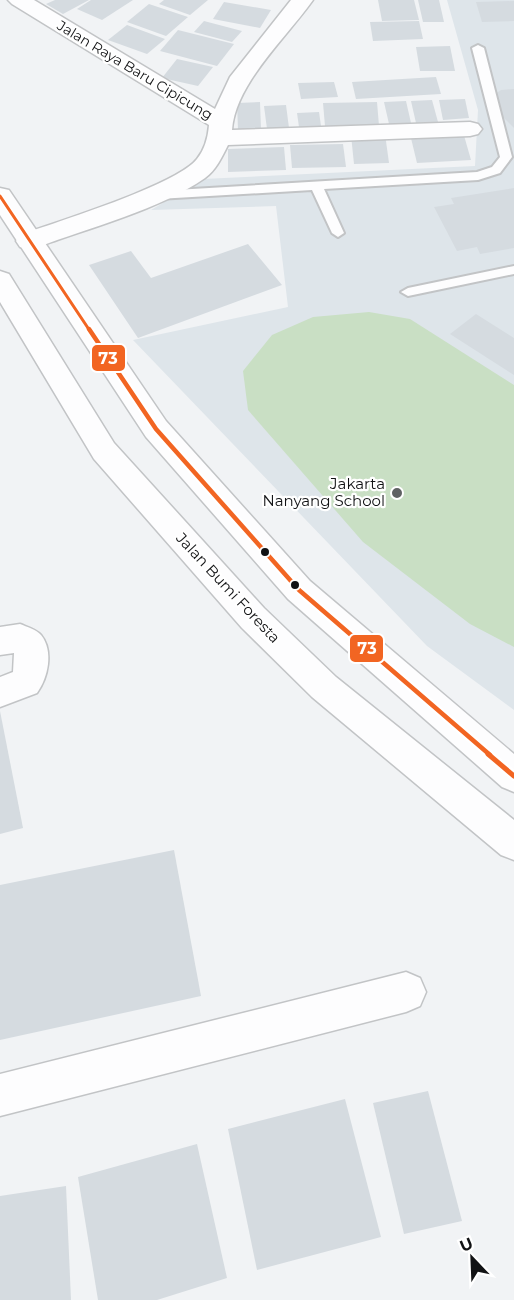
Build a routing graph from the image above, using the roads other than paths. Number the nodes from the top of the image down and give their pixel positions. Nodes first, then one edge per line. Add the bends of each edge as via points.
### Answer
1 (19, 0) edge
2 (302, 0) edge
3 (478, 48) dead end
4 (470, 129) dead end
5 (221, 130) junction
6 (316, 186) junction
7 (154, 195) junction
8 (0, 196) edge
9 (338, 233) dead end
10 (29, 241) junction
11 (514, 270) edge
12 (0, 280) edge
13 (408, 292) dead end
14 (0, 641) edge
15 (0, 692) edge
16 (514, 776) edge
17 (514, 843) edge
18 (406, 992) dead end
19 (0, 1095) edge

1 - 5 main road, Jalan Raya Baru Cipicung
2 - 5 main road via 238,82
3 - 6 lane via 506,157 496,170 478,176
4 - 5 main road
5 - 7 main road via 207,163
6 - 7 lane
6 - 9 lane
7 - 10 main road
8 - 10 main road
10 - 16 main road via 156,429 298,590
11 - 13 lane
12 - 17 main road, Jalan Bumi Foresta via 104,451 253,618 324,687
14 - 15 main road via 20,638 29,644 32,661 28,680 20,688
18 - 19 main road

